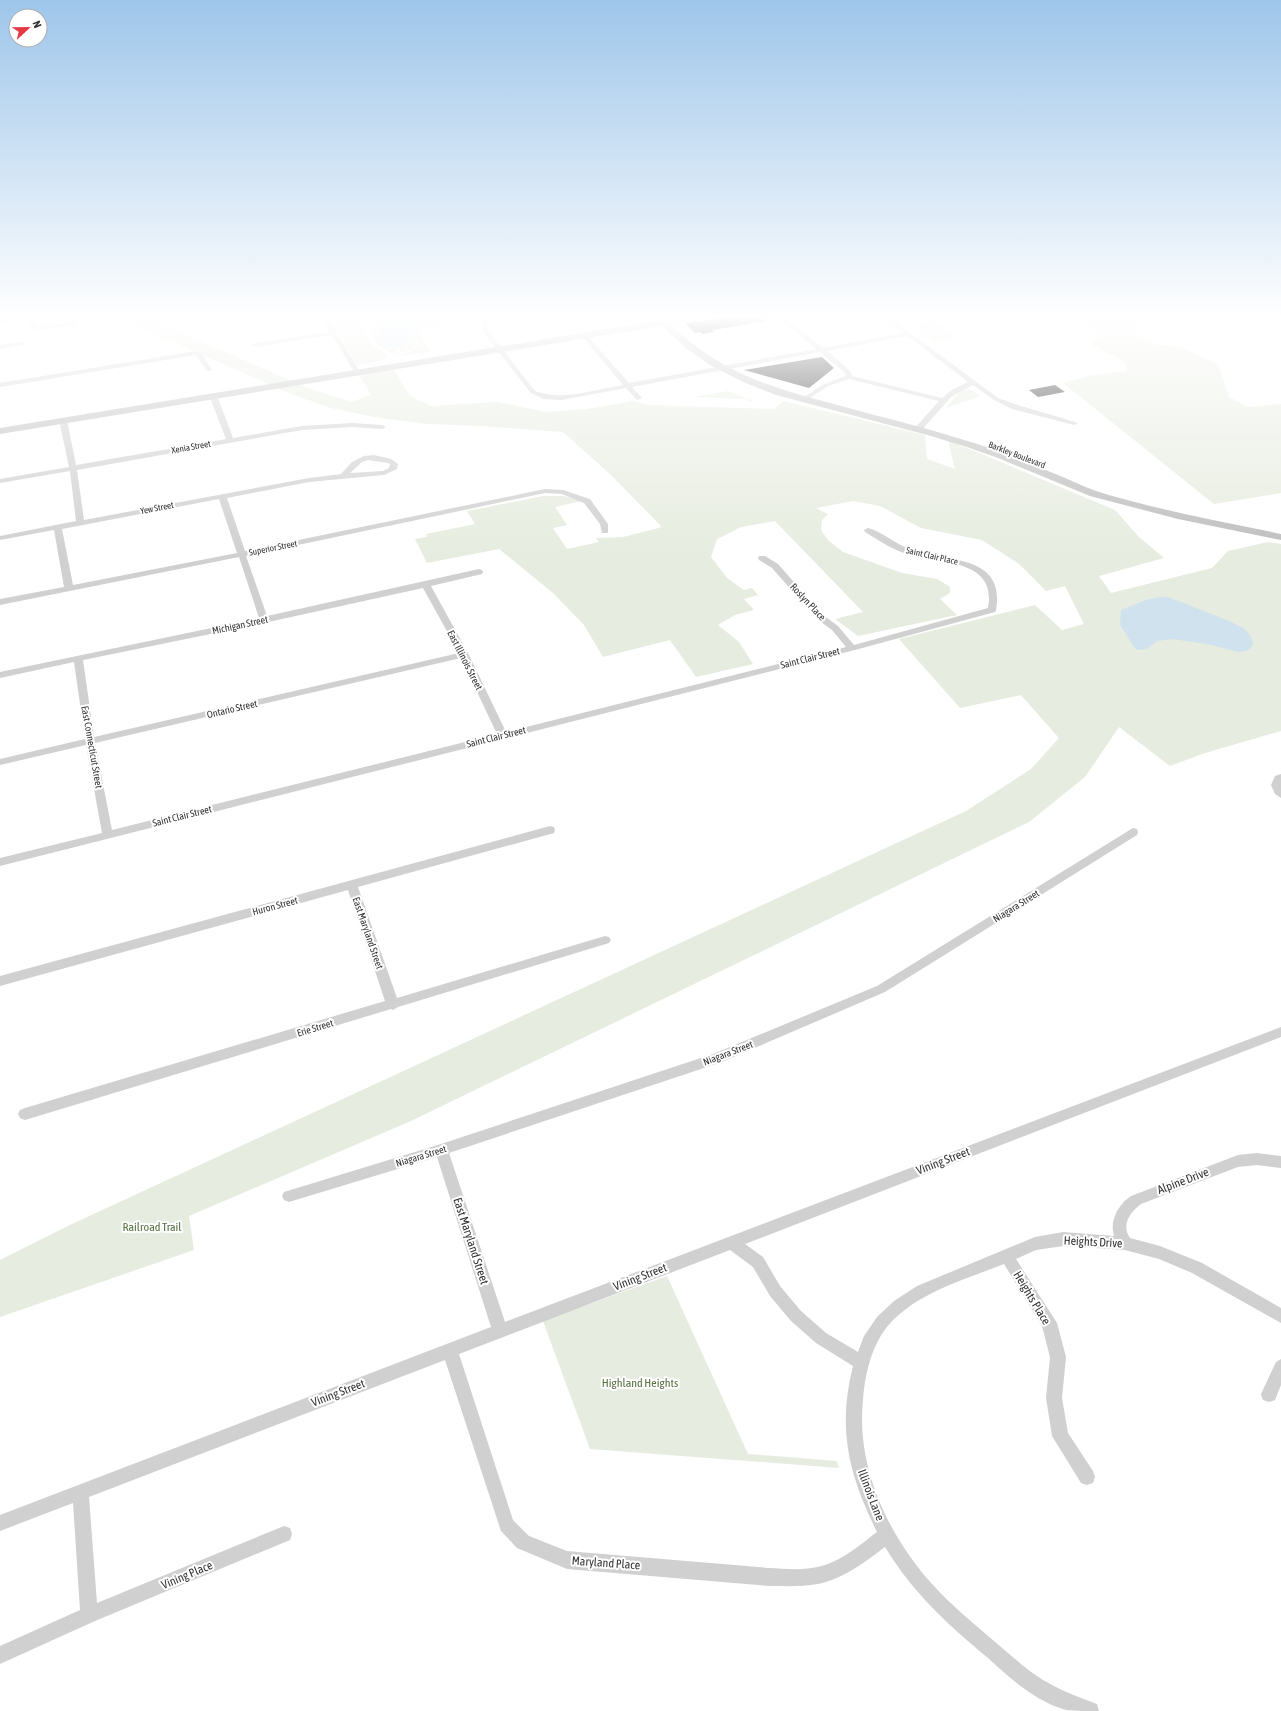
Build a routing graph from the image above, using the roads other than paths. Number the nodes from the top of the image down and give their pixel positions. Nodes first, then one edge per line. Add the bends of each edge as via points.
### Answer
1 (202, 397) edge
2 (214, 397) edge
3 (544, 397) edge
4 (567, 397) edge
5 (803, 397) edge
6 (930, 397) edge
7 (947, 397) edge
8 (995, 397) edge
9 (806, 398) joint
10 (943, 400) junction
11 (63, 420) junction
12 (1074, 423) dead end
13 (382, 427) dead end
14 (920, 427) junction
15 (0, 431) edge
16 (230, 440) junction
17 (73, 468) junction
18 (343, 476) junction
19 (0, 481) edge
20 (222, 496) junction
21 (80, 523) junction
22 (58, 527) junction
23 (868, 530) dead end
24 (605, 531) dead end
25 (1281, 537) edge
26 (0, 538) edge
27 (242, 554) junction
28 (762, 558) dead end
29 (479, 572) dead end
30 (426, 585) junction
31 (69, 588) junction
32 (0, 602) edge
33 (992, 610) joint
34 (264, 620) junction
35 (852, 648) junction
36 (464, 656) junction
37 (78, 658) junction
38 (0, 676) edge
39 (503, 735) junction
40 (90, 742) junction
41 (0, 762) edge
42 (1281, 777) edge
43 (1281, 794) edge
44 (550, 830) dead end
45 (1133, 832) dead end
46 (108, 835) junction
47 (0, 862) edge
48 (352, 885) junction
49 (605, 940) dead end
50 (0, 981) edge
51 (393, 1005) junction
52 (1281, 1032) edge
53 (25, 1114) dead end
54 (441, 1150) junction
55 (1281, 1162) edge
56 (288, 1196) dead end
57 (731, 1242) junction
58 (1125, 1243) junction
59 (1006, 1255) junction
60 (1281, 1316) edge
61 (500, 1331) junction
62 (450, 1351) junction
63 (862, 1363) junction
64 (1281, 1367) edge
65 (1269, 1394) dead end
66 (1087, 1477) dead end
67 (80, 1492) junction
68 (0, 1523) edge
69 (284, 1534) dead end
70 (887, 1535) junction
71 (89, 1615) junction
72 (0, 1655) edge
73 (1090, 1711) edge

1 - 11 main road
2 - 16 street
3 - 4 street
5 - 9 main road, Barkley Boulevard
6 - 10 street
7 - 10 street
8 - 12 street via 1004,403
9 - 14 main road, Barkley Boulevard
10 - 14 street
11 - 15 main road
11 - 17 street
13 - 16 street, Xenia Street via 352,425 302,428
14 - 25 main road, Barkley Boulevard via 971,444 1094,494 1178,516
16 - 17 street, Xenia Street
17 - 19 street, Xenia Street
17 - 21 street
18 - 18 street via 384,473 393,469 394,464 391,461 365,457 358,459
18 - 20 street, Yew Street
20 - 21 street, Yew Street
20 - 27 street
21 - 22 street, Yew Street
22 - 26 street, Yew Street
22 - 31 street
23 - 33 street, Saint Clair Place via 909,553 956,561 981,572 993,587
24 - 27 street, Superior Street via 604,524 587,501 563,492 545,491
27 - 31 street, Superior Street
27 - 34 street
28 - 35 street, Roslyn Place via 775,566 820,617 835,628
29 - 30 street, Michigan Street
30 - 34 street, Michigan Street
30 - 36 street, East Illinois Street
31 - 32 street, Superior Street
33 - 35 street, Saint Clair Street
34 - 37 street, Michigan Street
35 - 39 street, Saint Clair Street
36 - 39 street, East Illinois Street
36 - 40 street, Ontario Street
37 - 38 street, Michigan Street
37 - 40 street, East Connecticut Street
39 - 46 street, Saint Clair Street
40 - 41 street, Ontario Street
40 - 46 street, East Connecticut Street
42 - 43 street via 1276,783
44 - 48 street, Huron Street
45 - 54 street, Niagara Street via 881,990 717,1058
46 - 47 street, Saint Clair Street
48 - 50 street, Huron Street
48 - 51 street, East Maryland Street
49 - 51 street, Erie Street
51 - 53 street, Erie Street
52 - 57 street, Vining Street
54 - 56 street, Niagara Street
54 - 61 street, East Maryland Street
55 - 58 street, Alpine Drive via 1257,1159 1238,1161 1136,1200 1126,1207 1120,1218 1120,1232
57 - 61 street, Vining Street
57 - 63 street via 758,1262 775,1290 796,1316 821,1338
58 - 59 street, Heights Drive via 1063,1239 1036,1244
58 - 60 street, Heights Drive via 1160,1253 1197,1268
59 - 63 street, Heights Drive via 922,1291 899,1306 882,1322 869,1341
59 - 66 street, Heights Place via 1049,1323 1058,1357 1054,1398 1060,1436
61 - 62 street, Vining Street
62 - 67 street, Vining Street
62 - 70 street, Maryland Place via 507,1525 523,1542 543,1551 567,1560 769,1577 801,1577 824,1574
63 - 70 street, Illinois Lane via 856,1385 854,1414 856,1453 866,1486
64 - 65 street
67 - 68 street, Vining Street
67 - 71 street
69 - 71 street, Vining Place
70 - 73 street, Illinois Lane via 909,1569 943,1608 978,1639 1042,1690
71 - 72 street, Vining Place

